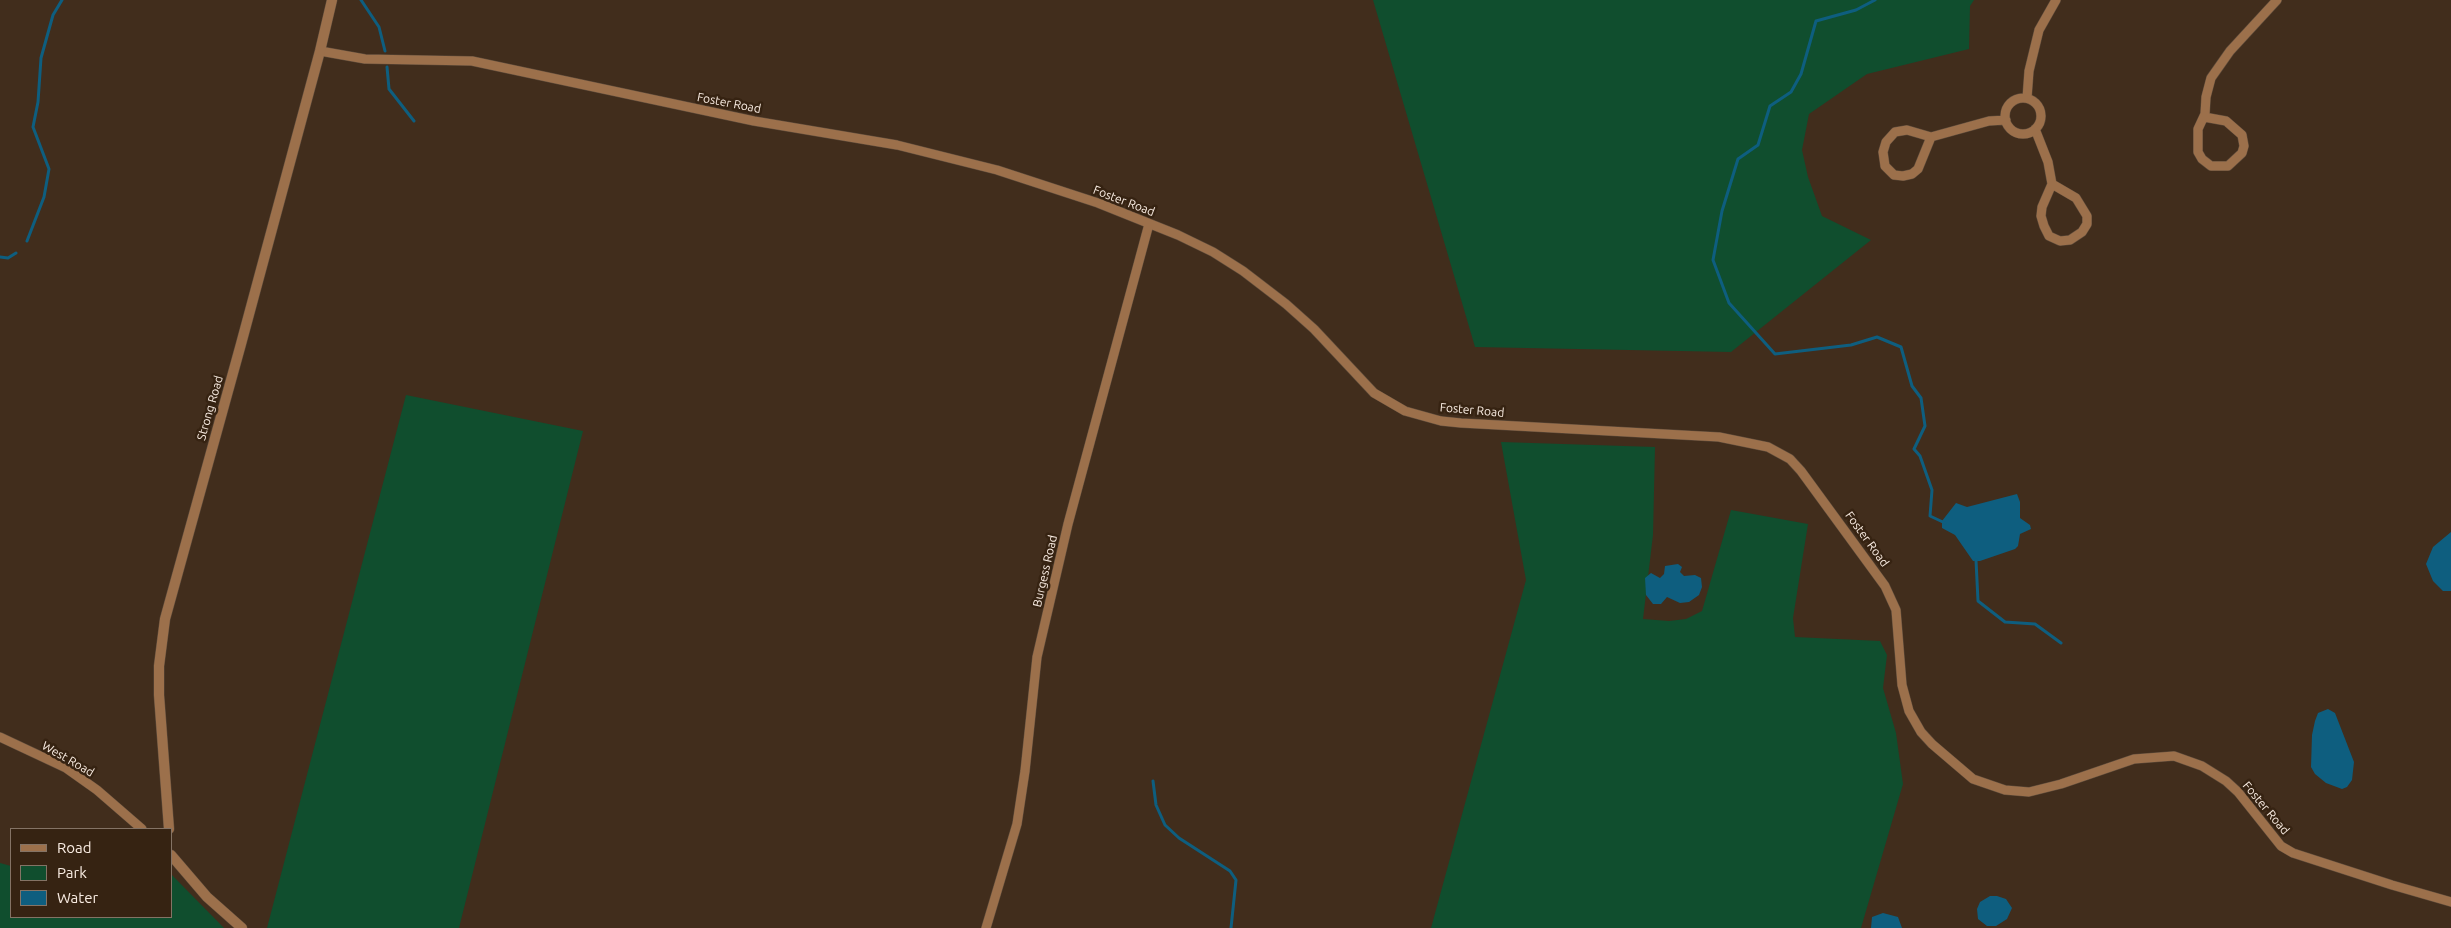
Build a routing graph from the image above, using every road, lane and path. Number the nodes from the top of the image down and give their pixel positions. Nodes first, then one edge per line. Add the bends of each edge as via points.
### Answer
1 (332, 0) edge
2 (2056, 0) edge
3 (2277, 0) edge
4 (320, 51) junction
5 (2027, 98) junction
6 (2204, 117) junction
7 (2006, 120) junction
8 (2036, 129) junction
9 (1931, 137) junction
10 (2052, 184) junction
11 (1149, 224) junction
12 (0, 737) edge
13 (141, 828) edge
14 (169, 828) edge
15 (172, 856) edge
16 (2451, 902) edge
17 (242, 928) edge
18 (986, 928) edge

1 - 4 street, Strong Road
2 - 5 street via 2039,30
3 - 6 street via 2211,78
4 - 11 street, Foster Road via 366,59 472,61 754,121 897,145 1005,173
4 - 14 street, Strong Road via 164,620 159,695
5 - 7 street via 2013,101 2006,111
5 - 8 street via 2041,113
6 - 6 street via 2226,121 2242,136 2242,153 2228,166 2211,166 2202,160 2198,152 2198,129
7 - 8 street via 2013,131 2024,134
7 - 9 street via 1989,121
8 - 10 street
9 - 9 street via 1918,169 1912,174 1894,175 1885,166 1882,152 1895,132 1907,130
10 - 10 street via 2042,207 2044,226 2049,236 2060,241 2070,240 2082,232 2087,216 2076,198
11 - 16 street, Foster Road via 1197,244 1243,271 1314,329 1374,393 1405,411 1461,423 1719,437 1768,447 1790,459 1892,597 1899,624 1902,685 1915,722 1945,757 1973,779 1996,788 2029,792 2134,759 2174,756 2202,766 2226,781 2281,846 2293,853
11 - 18 street, Burgess Road via 1068,524 1037,657 1026,771 1017,824
12 - 13 street, West Road via 66,768
15 - 17 street via 207,897

